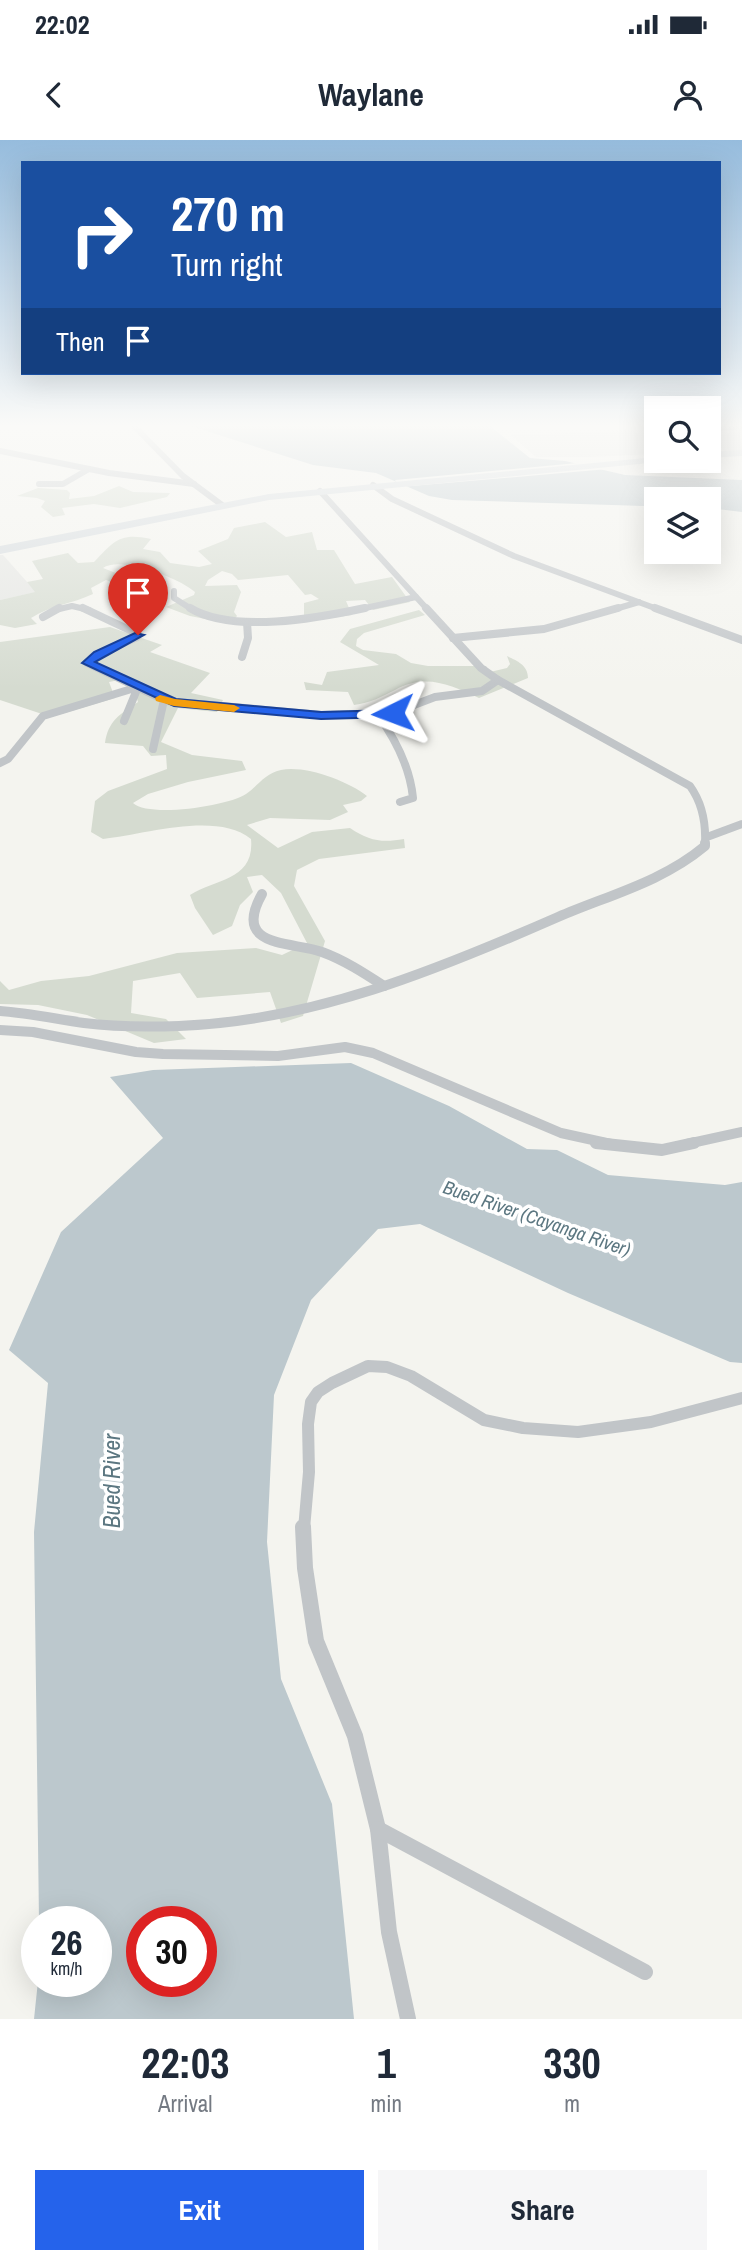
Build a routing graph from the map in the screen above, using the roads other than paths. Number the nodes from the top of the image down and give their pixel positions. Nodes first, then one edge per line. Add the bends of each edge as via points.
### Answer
1 (179, 514) edge
2 (342, 514) edge
3 (423, 514) edge
4 (0, 550) edge
5 (174, 591) dead end
6 (416, 597) junction
7 (639, 602) junction
8 (43, 617) dead end
9 (247, 622) junction
10 (453, 638) junction
11 (742, 640) edge
12 (242, 657) dead end
13 (498, 680) junction
14 (138, 687) junction
15 (164, 700) junction
16 (378, 715) junction
17 (124, 721) dead end
18 (153, 749) dead end
19 (0, 763) edge
20 (400, 803) dead end
21 (742, 824) edge
22 (707, 837) junction
23 (262, 894) dead end
24 (384, 986) junction
25 (0, 1012) edge
26 (0, 1030) edge
27 (742, 1132) edge
28 (742, 1398) edge
29 (378, 1829) junction
30 (645, 1972) dead end
31 (408, 2019) edge

1 - 4 highway
2 - 6 street
3 - 7 street via 480,541
5 - 9 street via 174,598 185,606
6 - 9 street via 346,611
6 - 10 street
7 - 10 street via 544,629
7 - 11 street
8 - 14 street via 70,606 103,615 137,632 136,637 87,662
9 - 12 street
10 - 13 street
13 - 16 street via 482,691 443,695 404,711
13 - 22 street via 690,786 701,800
14 - 15 street
14 - 17 street
14 - 19 street via 43,716
15 - 16 street via 321,715
15 - 18 street
16 - 20 street via 394,737 411,778 413,798
21 - 22 street
22 - 24 street via 705,846 691,858 633,887
23 - 24 street via 252,918 262,934 279,945 335,957
24 - 25 street via 282,1015 182,1026 84,1023
26 - 27 street via 163,1054 278,1056 345,1047 373,1053 561,1133 617,1146 662,1150
28 - 29 street via 651,1422 578,1432 484,1420 411,1376 387,1367 369,1366 318,1392 311,1402 308,1424 305,1568 316,1641 355,1736
29 - 30 street
29 - 31 street via 389,1932

